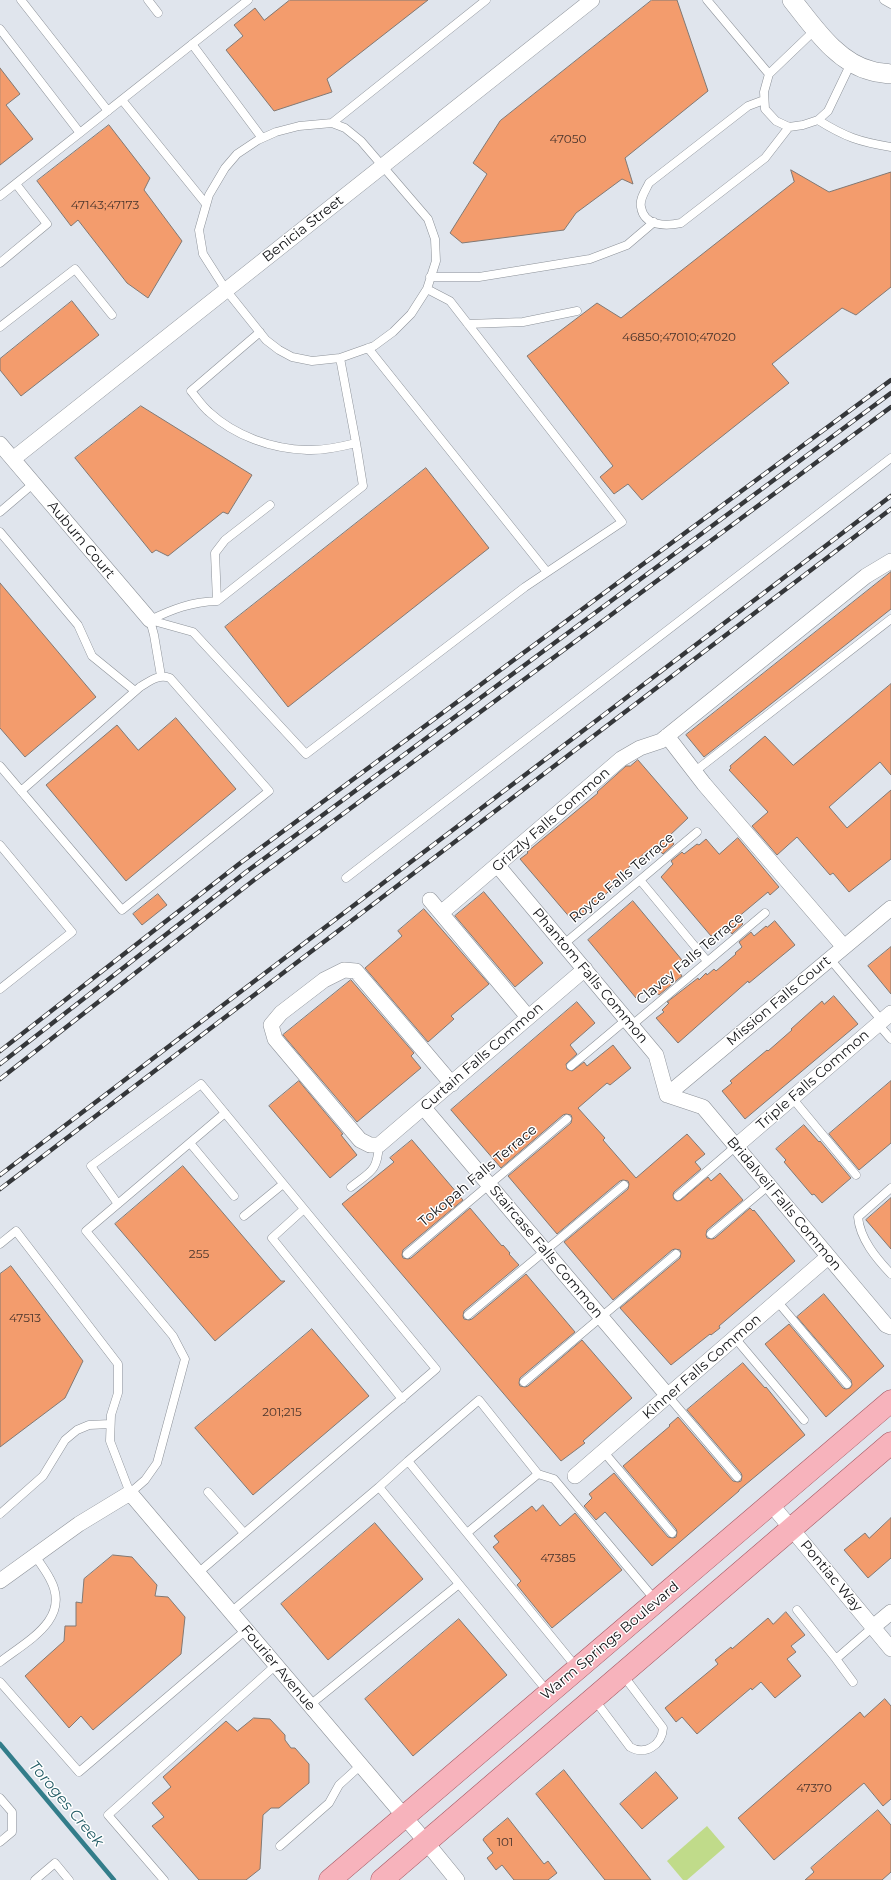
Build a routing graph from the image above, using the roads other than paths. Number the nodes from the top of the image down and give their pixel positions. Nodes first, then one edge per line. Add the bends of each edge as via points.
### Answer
1 (21, 0) edge
2 (148, 0) edge
3 (248, 0) edge
4 (486, 0) edge
5 (592, 0) edge
6 (707, 0) edge
7 (792, 0) edge
8 (884, 0) edge
9 (891, 4) edge
10 (158, 13) dead end
11 (0, 29) edge
12 (816, 30) junction
13 (192, 44) junction
14 (852, 61) junction
15 (769, 74) junction
16 (891, 74) edge
17 (122, 100) junction
18 (764, 100) junction
19 (108, 111) junction
20 (818, 120) junction
21 (332, 122) junction
22 (789, 127) junction
23 (80, 133) junction
24 (262, 138) junction
25 (891, 147) edge
26 (383, 166) junction
27 (16, 184) junction
28 (0, 196) edge
29 (206, 204) junction
30 (654, 222) junction
31 (0, 263) edge
32 (430, 277) junction
33 (427, 289) junction
34 (226, 290) junction
35 (577, 311) dead end
36 (112, 315) dead end
37 (468, 324) junction
38 (0, 328) edge
39 (260, 332) junction
40 (368, 348) junction
41 (340, 358) junction
42 (356, 443) junction
43 (1, 446) edge
44 (891, 458) edge
45 (13, 459) junction
46 (34, 483) junction
47 (270, 505) dead end
48 (0, 512) edge
49 (0, 532) edge
50 (891, 561) edge
51 (547, 572) junction
52 (217, 601) junction
53 (891, 619) edge
54 (150, 620) junction
55 (161, 676) junction
56 (136, 692) junction
57 (667, 736) junction
58 (0, 766) edge
59 (694, 772) junction
60 (21, 791) junction
61 (697, 832) dead end
62 (0, 845) edge
63 (498, 866) junction
64 (346, 878) dead end
65 (640, 880) junction
66 (430, 900) dead end
67 (891, 908) edge
68 (765, 913) dead end
69 (441, 914) junction
70 (564, 944) junction
71 (844, 947) junction
72 (830, 959) junction
73 (707, 962) junction
74 (585, 969) junction
75 (0, 989) edge
76 (528, 1017) junction
77 (884, 1019) edge
78 (629, 1022) junction
79 (891, 1039) edge
80 (571, 1066) dead end
81 (452, 1084) junction
82 (667, 1095) junction
83 (793, 1098) junction
84 (424, 1108) junction
85 (225, 1113) junction
86 (567, 1119) dead end
87 (190, 1143) junction
88 (379, 1145) junction
89 (735, 1147) junction
90 (856, 1175) dead end
91 (283, 1184) junction
92 (489, 1184) junction
93 (624, 1185) dead end
94 (768, 1186) junction
95 (351, 1187) dead end
96 (891, 1188) edge
97 (234, 1196) dead end
98 (678, 1196) dead end
99 (118, 1204) junction
100 (304, 1209) junction
101 (244, 1216) dead end
102 (711, 1234) dead end
103 (0, 1244) edge
104 (545, 1251) junction
105 (407, 1254) dead end
106 (676, 1254) dead end
107 (828, 1257) junction
108 (891, 1274) edge
109 (777, 1302) junction
110 (468, 1315) dead end
111 (601, 1317) junction
112 (891, 1327) edge
113 (735, 1338) junction
114 (524, 1382) dead end
115 (847, 1384) dead end
116 (668, 1396) junction
117 (402, 1399) junction
118 (891, 1402) edge
119 (804, 1420) dead end
120 (110, 1424) junction
121 (891, 1444) edge
122 (603, 1451) junction
123 (408, 1461) junction
124 (538, 1474) junction
125 (575, 1476) dead end
126 (738, 1477) dead end
127 (379, 1487) junction
128 (208, 1492) dead end
129 (130, 1493) junction
130 (771, 1504) junction
131 (0, 1514) edge
132 (791, 1528) junction
133 (244, 1533) junction
134 (467, 1533) junction
135 (672, 1533) dead end
136 (35, 1556) junction
137 (198, 1573) junction
138 (0, 1581) edge
139 (459, 1584) junction
140 (656, 1602) junction
141 (798, 1610) dead end
142 (231, 1612) junction
143 (891, 1612) edge
144 (676, 1627) junction
145 (873, 1628) junction
146 (246, 1630) junction
147 (891, 1649) edge
148 (836, 1658) junction
149 (0, 1662) edge
150 (276, 1665) junction
151 (577, 1669) junction
152 (622, 1674) junction
153 (0, 1682) edge
154 (853, 1682) dead end
155 (549, 1693) junction
156 (594, 1698) junction
157 (310, 1705) junction
158 (361, 1765) junction
159 (0, 1798) edge
160 (404, 1816) junction
161 (0, 1842) edge
162 (426, 1842) junction
163 (280, 1846) dead end
164 (35, 1880) edge
165 (69, 1880) edge
166 (164, 1880) edge
167 (330, 1880) edge
168 (382, 1880) edge
169 (456, 1880) edge

1 - 19 lane
2 - 10 lane
3 - 13 lane
4 - 21 lane
5 - 26 street, Benicia Street
6 - 15 lane
7 - 12 street
8 - 9 lane
11 - 23 lane
12 - 14 street via 836,50
12 - 15 lane
13 - 17 lane
13 - 24 lane
14 - 16 street via 871,71
14 - 20 lane via 828,111
15 - 18 lane
17 - 19 lane
17 - 29 lane
18 - 22 lane via 765,109 776,121
18 - 30 lane via 748,106 649,183 641,207 646,216
19 - 23 lane
20 - 22 lane
20 - 25 lane via 841,134 863,142
21 - 24 lane via 299,126
21 - 26 lane via 346,128
22 - 30 lane via 765,158 681,223 668,225
23 - 27 lane
24 - 29 lane via 237,154 225,168
26 - 32 lane via 428,218 435,239 436,261
26 - 34 street, Benicia Street
27 - 28 lane
27 - 31 lane via 47,224
29 - 34 lane via 199,230 200,246 202,254
30 - 32 lane via 627,245 590,260 479,278
32 - 33 lane
33 - 37 lane via 450,300
33 - 40 lane via 411,314 393,332
34 - 39 lane
34 - 45 street, Benicia Street
35 - 37 lane via 523,322
36 - 38 lane via 75,269
37 - 51 lane via 622,522
39 - 41 lane via 279,350 292,357 312,360
39 - 42 lane via 191,391 209,412 246,437 263,443 307,450
40 - 41 lane
40 - 51 lane
41 - 42 lane
42 - 52 lane via 363,486
43 - 45 street, Auburn Court
44 - 64 lane
45 - 46 street, Auburn Court
46 - 48 lane
46 - 54 street, Auburn Court
47 - 52 lane via 225,540 215,553
49 - 56 lane via 78,625 92,656
50 - 57 street, Grizzly Falls Common via 866,576
51 - 54 lane via 306,754 193,632
52 - 54 lane via 174,608
53 - 59 lane
54 - 55 lane
55 - 56 lane
55 - 60 lane via 170,678 268,791 122,910
56 - 60 lane
57 - 59 street
57 - 63 street, Grizzly Falls Common via 621,759
58 - 60 lane
59 - 71 street
61 - 65 lane, Royce Falls Terrace
62 - 75 lane via 72,932
63 - 69 street, Grizzly Falls Common
63 - 70 street, Phantom Falls Common
65 - 70 lane, Royce Falls Terrace
65 - 73 lane
66 - 69 street
67 - 71 street, Mission Falls Court
68 - 73 lane, Clavey Falls Terrace
69 - 76 street
70 - 74 street, Phantom Falls Common
71 - 72 street, Mission Falls Court
72 - 77 lane
72 - 82 street, Mission Falls Court
73 - 78 lane, Clavey Falls Terrace
74 - 76 street, Curtain Falls Common
74 - 78 street, Phantom Falls Common
76 - 81 street, Curtain Falls Common
77 - 79 lane
77 - 83 street, Triple Falls Common
78 - 80 lane, Clavey Falls Terrace
78 - 82 street, Phantom Falls Common via 656,1055
81 - 84 street, Curtain Falls Common
81 - 88 street via 356,971 344,970 324,980 281,1013 271,1025 275,1039 360,1140 370,1145
82 - 89 street, Bridalveil Falls Common via 703,1107
83 - 89 street, Triple Falls Common
83 - 90 lane
84 - 88 street, Curtain Falls Common
84 - 92 street, Staircase Falls Common
85 - 87 lane
85 - 91 lane
85 - 99 lane via 201,1084 91,1166
86 - 92 lane, Tokopah Falls Terrace
87 - 97 lane
87 - 99 lane
88 - 95 lane via 378,1162 374,1169
89 - 94 street, Bridalveil Falls Common
89 - 98 lane
91 - 100 lane
91 - 101 lane
92 - 104 street, Staircase Falls Common
92 - 105 lane, Tokopah Falls Terrace
93 - 104 lane
94 - 102 lane
94 - 107 street, Bridalveil Falls Common
96 - 108 lane via 858,1217 859,1227 866,1241
99 - 129 lane via 86,1231 173,1336 185,1359 157,1463 145,1480
100 - 117 lane via 272,1238
100 - 117 lane via 436,1369
103 - 120 lane via 16,1231 118,1364 118,1393
104 - 110 lane
104 - 111 street, Staircase Falls Common
106 - 111 lane
107 - 109 street, Kinner Falls Common
107 - 112 street, Bridalveil Falls Common via 886,1325
109 - 113 street, Kinner Falls Common
109 - 115 lane
111 - 114 lane
111 - 116 street, Staircase Falls Common
113 - 116 street, Kinner Falls Common
113 - 119 lane
116 - 122 street, Kinner Falls Common
116 - 126 lane
117 - 133 lane
118 - 130 main road, Warm Springs Boulevard
120 - 129 lane via 110,1441
120 - 131 lane via 89,1425 77,1430 65,1440 42,1476
121 - 132 main road
122 - 125 street, Kinner Falls Common
122 - 135 lane
123 - 124 lane via 479,1400
123 - 127 lane
123 - 134 lane
124 - 134 lane
124 - 140 lane via 554,1479
127 - 139 lane
127 - 142 lane
128 - 133 lane
129 - 136 street via 79,1524
129 - 137 street, Fourier Avenue
130 - 132 street, Pontiac Way
130 - 140 main road, Warm Springs Boulevard
132 - 144 main road
132 - 145 street, Pontiac Way
133 - 137 lane
134 - 151 lane
136 - 138 street
136 - 149 lane via 51,1580 56,1596 53,1617 44,1628
137 - 142 street, Fourier Avenue
139 - 155 lane
139 - 157 lane
140 - 144 main road
140 - 151 main road, Warm Springs Boulevard
141 - 148 lane
142 - 146 street, Fourier Avenue
143 - 145 street
144 - 152 main road
145 - 147 street, Pontiac Way
145 - 148 lane
146 - 150 street, Fourier Avenue
146 - 153 lane via 79,1772
148 - 154 lane
150 - 157 street, Fourier Avenue
150 - 166 lane via 108,1815
151 - 155 main road, Warm Springs Boulevard
152 - 156 main road
152 - 156 lane via 663,1728 658,1743 646,1751 637,1751 630,1747
155 - 160 main road, Warm Springs Boulevard
156 - 162 main road
157 - 158 street, Fourier Avenue
158 - 160 street, Fourier Avenue
158 - 163 lane via 338,1785 329,1803
159 - 161 lane via 12,1812 12,1832
160 - 162 street, Fourier Avenue
160 - 167 main road, Warm Springs Boulevard
162 - 168 main road
162 - 169 street, Fourier Avenue
164 - 165 lane via 55,1863

